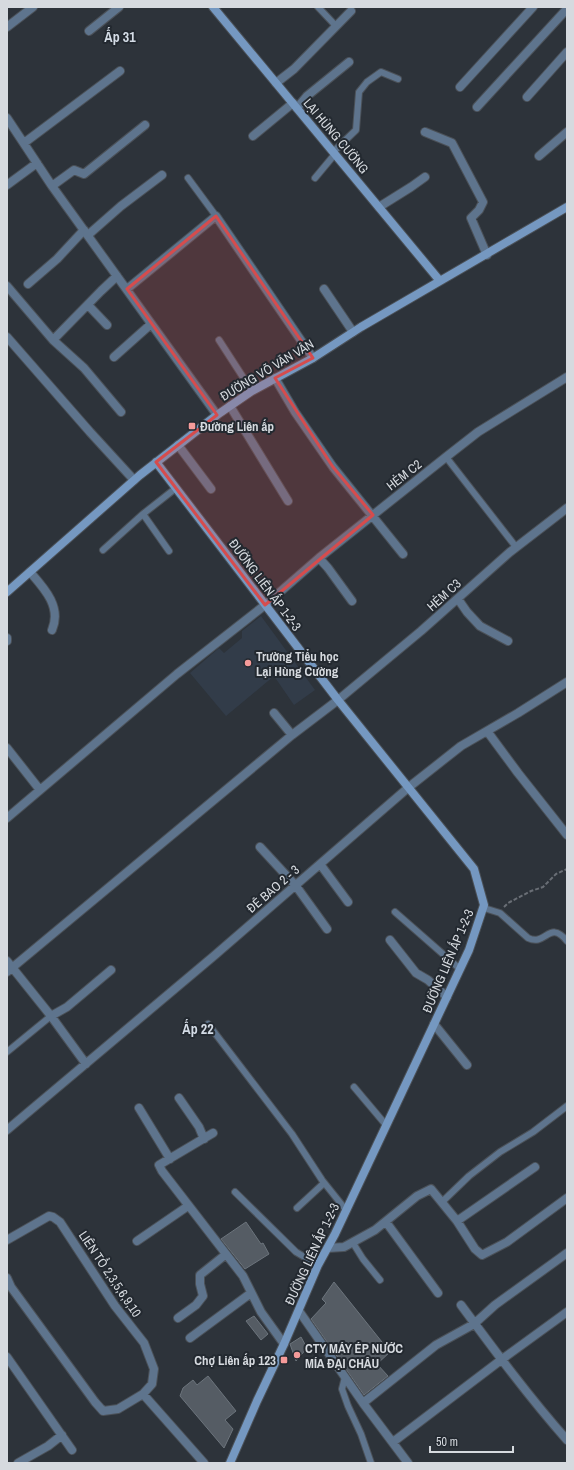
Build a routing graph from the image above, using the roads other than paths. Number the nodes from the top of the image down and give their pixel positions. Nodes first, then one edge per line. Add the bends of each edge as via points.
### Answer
1 (33, 7) edge
2 (119, 7) edge
3 (213, 7) edge
4 (318, 7) edge
5 (533, 7) edge
6 (351, 10) dead end
7 (564, 10) edge
8 (336, 26) junction
9 (7, 27) edge
10 (89, 31) dead end
11 (567, 52) edge
12 (349, 62) dead end
13 (120, 70) dead end
14 (398, 79) dead end
15 (276, 83) junction
16 (460, 87) dead end
17 (527, 97) dead end
18 (295, 106) junction
19 (477, 107) dead end
20 (7, 118) edge
21 (145, 125) dead end
22 (425, 132) dead end
23 (567, 132) edge
24 (253, 136) dead end
25 (24, 143) junction
26 (334, 153) junction
27 (539, 156) dead end
28 (37, 163) junction
29 (162, 175) dead end
30 (425, 177) dead end
31 (188, 178) dead end
32 (316, 178) dead end
33 (7, 185) edge
34 (52, 186) junction
35 (379, 207) junction
36 (566, 209) edge
37 (216, 216) junction
38 (86, 233) junction
39 (487, 255) junction
40 (117, 276) junction
41 (440, 282) junction
42 (28, 284) dead end
43 (7, 286) edge
44 (127, 289) junction
45 (324, 289) dead end
46 (88, 305) junction
47 (152, 324) junction
48 (107, 325) dead end
49 (353, 332) junction
50 (7, 337) edge
51 (53, 340) junction
52 (219, 340) dead end
53 (114, 357) dead end
54 (313, 358) junction
55 (567, 377) edge
56 (275, 378) junction
57 (252, 391) junction
58 (230, 406) junction
59 (121, 412) dead end
60 (216, 415) junction
61 (178, 445) junction
62 (446, 457) junction
63 (156, 462) junction
64 (134, 480) junction
65 (176, 488) junction
66 (211, 489) dead end
67 (288, 501) dead end
68 (567, 508) edge
69 (143, 514) junction
70 (373, 515) junction
71 (516, 548) junction
72 (103, 550) dead end
73 (169, 552) dead end
74 (403, 554) dead end
75 (319, 558) junction
76 (30, 572) junction
77 (7, 592) edge
78 (458, 599) junction
79 (352, 601) dead end
80 (265, 605) junction
81 (52, 630) dead end
82 (7, 638) edge
83 (7, 641) edge
84 (508, 641) dead end
85 (566, 685) edge
86 (338, 700) junction
87 (274, 714) dead end
88 (487, 731) junction
89 (292, 735) junction
90 (7, 748) edge
91 (409, 787) junction
92 (40, 790) junction
93 (7, 818) edge
94 (567, 835) edge
95 (260, 847) dead end
96 (320, 864) junction
97 (296, 886) junction
98 (348, 902) dead end
99 (484, 908) junction
100 (395, 912) dead end
101 (326, 929) dead end
102 (390, 940) dead end
103 (567, 941) edge
104 (7, 961) edge
105 (460, 969) junction
106 (10, 970) edge
107 (111, 970) dead end
108 (447, 997) junction
109 (51, 1016) junction
110 (208, 1024) dead end
111 (434, 1024) junction
112 (7, 1052) edge
113 (86, 1064) junction
114 (467, 1065) dead end
115 (354, 1087) dead end
116 (179, 1098) dead end
117 (567, 1106) edge
118 (138, 1108) dead end
119 (386, 1125) junction
120 (7, 1130) edge
121 (213, 1133) dead end
122 (204, 1139) junction
123 (170, 1159) junction
124 (535, 1167) dead end
125 (324, 1183) junction
126 (235, 1192) dead end
127 (567, 1198) edge
128 (442, 1202) junction
129 (188, 1206) junction
130 (297, 1208) dead end
131 (346, 1210) junction
132 (457, 1221) junction
133 (386, 1222) junction
134 (7, 1240) edge
135 (137, 1241) dead end
136 (353, 1243) junction
137 (328, 1248) junction
138 (567, 1253) edge
139 (225, 1255) junction
140 (318, 1265) junction
141 (7, 1278) edge
142 (380, 1280) dead end
143 (251, 1293) junction
144 (438, 1293) dead end
145 (461, 1305) dead end
146 (299, 1311) junction
147 (567, 1312) edge
148 (178, 1318) dead end
149 (474, 1324) junction
150 (190, 1338) dead end
151 (284, 1344) junction
152 (7, 1357) edge
153 (501, 1360) junction
154 (345, 1377) junction
155 (143, 1394) junction
156 (364, 1403) junction
157 (62, 1435) junction
158 (567, 1440) edge
159 (393, 1442) junction
160 (72, 1450) dead end
161 (18, 1463) edge
162 (204, 1463) edge
163 (230, 1463) edge
164 (370, 1463) edge
165 (408, 1463) edge

1 - 9 street
2 - 10 street
3 - 15 street, LẠI HÙNG CƯỜNG
4 - 8 lane
5 - 16 street
6 - 8 street
7 - 19 street
8 - 15 street via 294,69
11 - 17 street
12 - 18 street
13 - 25 street
14 - 26 lane via 380,72 366,82 359,92 356,130
15 - 18 street, LẠI HÙNG CƯỜNG
18 - 24 street
18 - 26 street, LẠI HÙNG CƯỜNG
20 - 25 street
21 - 34 street via 84,174 74,170
22 - 39 street via 452,143 472,180 483,202 471,218
23 - 27 street
25 - 28 street
26 - 32 lane
26 - 35 street, LẠI HÙNG CƯỜNG
28 - 33 street
28 - 34 street
29 - 38 street
30 - 35 street
31 - 37 lane
34 - 38 street
35 - 41 street, LẠI HÙNG CƯỜNG
36 - 39 street, ĐƯỜNG VÕ VĂN VÂN
37 - 44 street
37 - 54 street
38 - 40 street
38 - 42 street
39 - 41 street, ĐƯỜNG VÕ VĂN VÂN
40 - 44 street
40 - 46 street
41 - 49 street, ĐƯỜNG VÕ VĂN VÂN
43 - 51 street
44 - 47 street
45 - 49 street
46 - 48 street
46 - 51 street
47 - 53 street
47 - 60 street
49 - 54 street, ĐƯỜNG VÕ VĂN VÂN
50 - 64 street
51 - 59 street via 84,368
52 - 57 lane
54 - 56 street, ĐƯỜNG VÕ VĂN VÂN
55 - 62 street, HẺM C2 via 478,432
56 - 57 street, ĐƯỜNG VÕ VĂN VÂN
56 - 70 street via 333,467
57 - 58 street, ĐƯỜNG VÕ VĂN VÂN
58 - 60 street, ĐƯỜNG VÕ VĂN VÂN
58 - 67 street
60 - 61 street, ĐƯỜNG VÕ VĂN VÂN
61 - 63 street, ĐƯỜNG VÕ VĂN VÂN
61 - 66 street
62 - 70 street, HẺM C2
62 - 71 lane
63 - 64 street, ĐƯỜNG VÕ VĂN VÂN
63 - 65 street, ĐƯỜNG LIÊN ẤP 1-2-3
64 - 76 street, ĐƯỜNG VÕ VĂN VÂN
65 - 69 lane
65 - 80 street, ĐƯỜNG LIÊN ẤP 1-2-3
68 - 71 street, HẺM C3
69 - 72 lane
69 - 73 lane
70 - 74 street
70 - 75 street, HẺM C2
71 - 78 street, HẺM C3
75 - 79 street
75 - 80 street, HẺM C2
76 - 77 street, ĐƯỜNG VÕ VĂN VÂN
76 - 81 street via 46,590 56,613
78 - 84 street via 480,626
78 - 86 street, HẺM C3
80 - 86 street, ĐƯỜNG LIÊN ẤP 1-2-3
80 - 92 street, HẺM C2 via 177,674
82 - 83 street
85 - 88 street, ĐÊ BAO 2 - 3
86 - 89 street, HẺM C3
86 - 91 street, ĐƯỜNG LIÊN ẤP 1-2-3
87 - 89 street
88 - 91 street, ĐÊ BAO 2 - 3 via 461,746
88 - 94 street
89 - 106 street, HẺM C3
90 - 92 street
91 - 96 street, ĐÊ BAO 2 - 3
91 - 99 street, ĐƯỜNG LIÊN ẤP 1-2-3 via 474,869
92 - 93 street, HẺM C2
95 - 97 street
96 - 97 street, ĐÊ BAO 2 - 3
96 - 98 street
97 - 101 street
97 - 113 street, ĐÊ BAO 2 - 3
99 - 103 lane via 500,912 532,940 559,932
99 - 105 street, ĐƯỜNG LIÊN ẤP 1-2-3
100 - 105 lane
102 - 108 street via 416,973
104 - 106 street
105 - 108 street, ĐƯỜNG LIÊN ẤP 1-2-3
106 - 109 street
107 - 109 street via 67,1007
108 - 111 street, ĐƯỜNG LIÊN ẤP 1-2-3
109 - 112 lane
109 - 113 street
110 - 125 lane via 292,1134
111 - 114 street
111 - 119 street, ĐƯỜNG LIÊN ẤP 1-2-3
113 - 120 street, ĐÊ BAO 2 - 3
115 - 119 lane
116 - 122 street
117 - 128 lane via 533,1132 500,1152 469,1176
118 - 123 street
119 - 131 street, ĐƯỜNG LIÊN ẤP 1-2-3
121 - 122 street
122 - 123 street
123 - 129 street via 159,1165
124 - 132 street
125 - 130 lane
125 - 131 lane
126 - 140 lane via 296,1252
127 - 132 street via 507,1242 482,1255 475,1249
128 - 132 street
128 - 133 street via 431,1189 417,1196
129 - 135 street
129 - 139 street
131 - 137 street, ĐƯỜNG LIÊN ẤP 1-2-3
133 - 136 street
133 - 144 street
134 - 155 street, LIÊN TỔ 2,3,5,6,9,10 via 49,1216 60,1222 115,1306 144,1343 154,1369 152,1384
136 - 137 street via 344,1247
136 - 142 lane
137 - 140 street, ĐƯỜNG LIÊN ẤP 1-2-3
138 - 149 street via 495,1305
139 - 143 street via 243,1276
139 - 148 street via 200,1275 203,1296 196,1305
140 - 146 street, ĐƯỜNG LIÊN ẤP 1-2-3
141 - 155 street, LIÊN TỔ 2,3,5,6,9,10 via 11,1287 103,1411 118,1409
143 - 150 street
143 - 151 street
145 - 149 street
146 - 151 street, ĐƯỜNG LIÊN ẤP 1-2-3
146 - 154 street
147 - 153 street
149 - 153 street
149 - 156 street via 436,1345
151 - 163 street, ĐƯỜNG LIÊN ẤP 1-2-3
152 - 157 street
153 - 158 street
153 - 159 street
154 - 156 street
154 - 164 lane via 342,1389
155 - 162 street
156 - 159 street
157 - 160 street
157 - 161 street
159 - 165 street

